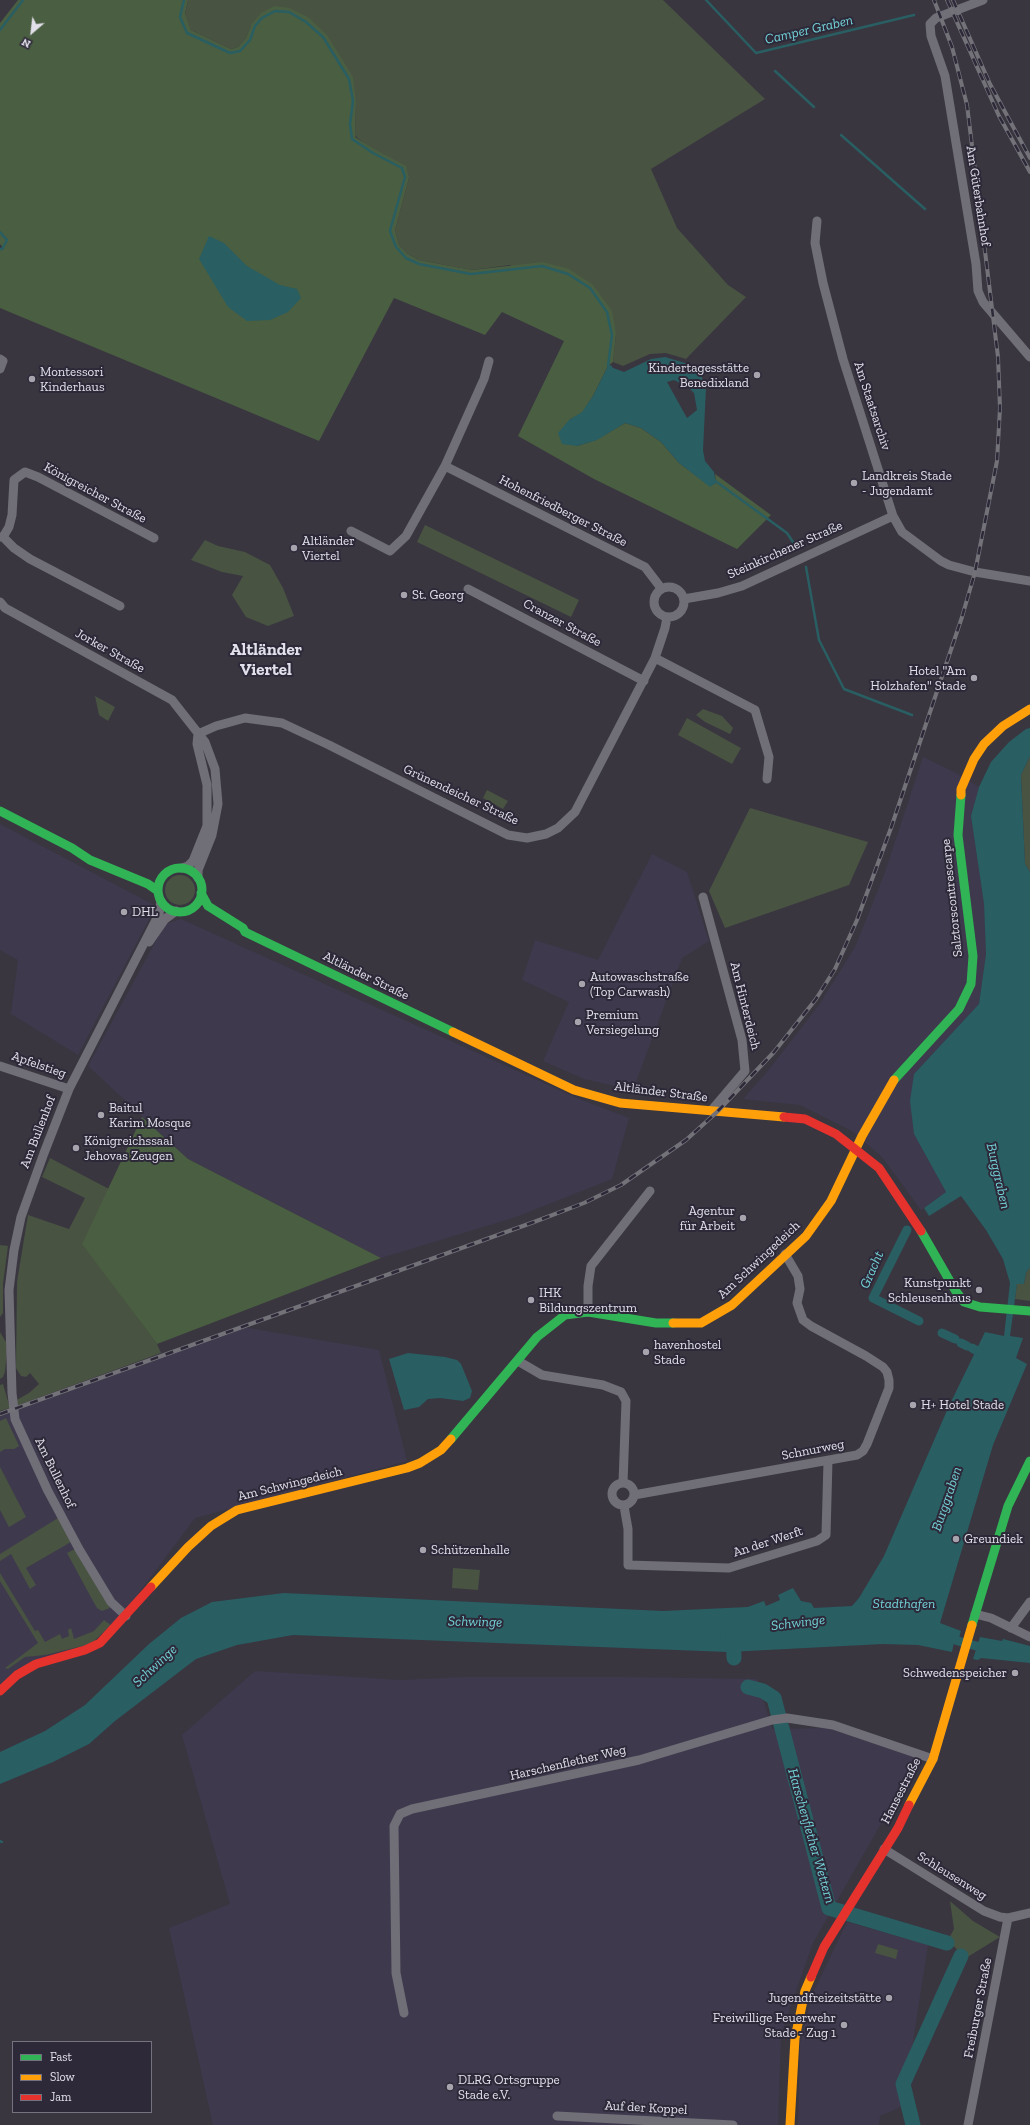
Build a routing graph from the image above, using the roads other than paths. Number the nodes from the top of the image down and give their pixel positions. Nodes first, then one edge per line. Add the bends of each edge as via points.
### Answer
1 (983, 0) edge
2 (817, 221) dead end
3 (1030, 357) edge
4 (489, 361) dead end
5 (445, 466) junction
6 (893, 516) junction
7 (351, 531) dead end
8 (1, 537) edge
9 (154, 538) dead end
10 (1030, 581) edge
11 (661, 588) junction
12 (468, 589) dead end
13 (684, 599) junction
14 (0, 602) edge
15 (120, 606) dead end
16 (666, 617) junction
17 (655, 658) junction
18 (644, 681) junction
19 (1030, 708) edge
20 (198, 734) junction
21 (767, 779) dead end
22 (0, 811) edge
23 (72, 848) junction
24 (182, 868) junction
25 (162, 877) junction
26 (198, 878) junction
27 (158, 891) junction
28 (201, 894) junction
29 (703, 897) dead end
30 (161, 902) junction
31 (190, 909) junction
32 (176, 912) junction
33 (245, 932) junction
34 (135, 963) junction
35 (0, 1066) edge
36 (69, 1089) junction
37 (711, 1111) junction
38 (856, 1148) junction
39 (650, 1191) dead end
40 (785, 1254) junction
41 (1030, 1311) edge
42 (588, 1312) junction
43 (5, 1324) edge
44 (518, 1362) junction
45 (828, 1461) junction
46 (1030, 1461) edge
47 (623, 1483) junction
48 (634, 1495) junction
49 (624, 1506) junction
50 (1030, 1602) edge
51 (975, 1614) junction
52 (126, 1616) junction
53 (1012, 1628) junction
54 (1030, 1638) edge
55 (0, 1691) edge
56 (933, 1759) junction
57 (884, 1849) junction
58 (1030, 1913) edge
59 (1008, 1918) junction
60 (404, 2013) dead end
61 (557, 2116) dead end
62 (733, 2125) edge
63 (790, 2125) edge
64 (968, 2125) edge

1 - 3 street, Am Güterbahnhof via 936,18 930,24 931,36 945,76 976,264 978,291 983,302
2 - 6 street, Am Staatsarchiv via 816,243 823,283 843,359
4 - 5 street via 484,380
5 - 7 street via 406,536 390,551
5 - 11 street, Hohenfriedberger Straße via 645,567
6 - 10 street, Am Staatsarchiv via 902,532 941,561 975,572
6 - 13 street, Steinkirchener Straße via 742,586
8 - 9 street, Königreicher Straße via 9,527 12,515 14,480 25,472 38,476
8 - 15 street via 30,559
11 - 13 street via 675,587
11 - 16 street via 655,595 654,604 658,612
12 - 18 street, Cranzer Straße
13 - 16 street via 681,611 675,616
14 - 20 street, Jorker Straße via 5,608 172,700
16 - 17 street, Grünendeicher Straße
17 - 18 street, Grünendeicher Straße
17 - 21 street via 755,710 769,757
18 - 20 street, Grünendeicher Straße via 575,812 558,828 528,838 508,835 282,723 245,718
19 - 38 main road, Salztorscontrescarpe via 1003,726 984,744 974,759 961,789 958,835 973,956 970,984 959,1009 896,1076
20 - 24 street via 197,744 207,785 206,826 193,861
20 - 26 street, Jorker Straße via 206,742 212,758 218,798 214,825 198,871
22 - 23 main road
23 - 25 main road via 140,874 154,878
23 - 27 main road via 90,860 148,884
24 - 25 main road via 171,870
24 - 26 main road via 191,871
25 - 27 main road
26 - 28 main road
27 - 30 main road
28 - 31 main road via 198,902
28 - 33 main road, Altländer Straße via 207,905 243,928
29 - 37 street, Am Hinterdeich via 742,1040 745,1071
30 - 32 main road
30 - 34 street, Am Bullenhof via 159,913
31 - 32 main road
31 - 33 main road, Altländer Straße via 200,910 240,934
32 - 34 street, Am Bullenhof via 165,919
33 - 37 main road, Altländer Straße via 574,1090 620,1103
34 - 36 street, Am Bullenhof
35 - 36 street, Apfelstieg
36 - 43 street, Am Bullenhof via 21,1217
37 - 38 main road, Altländer Straße via 805,1119 836,1134
38 - 40 main road, Am Schwingedeich via 831,1201 819,1219 806,1236
38 - 41 main road, Altländer Straße via 879,1168 914,1218 964,1302 970,1305
39 - 42 street via 591,1266
40 - 42 main road, Am Schwingedeich via 732,1305 700,1323 656,1323
40 - 45 street, Schnurweg via 798,1276 800,1289 797,1303 803,1320 883,1367 890,1380 863,1451 857,1455
42 - 44 main road, Am Schwingedeich via 565,1315 549,1326
43 - 52 street, Am Bullenhof via 15,1419 79,1549 112,1602
44 - 47 street via 542,1375 603,1385 621,1392 626,1401
44 - 52 main road, Am Schwingedeich via 441,1450 407,1468 237,1510 211,1526 188,1547
45 - 48 street, Schnurweg
45 - 49 street, An der Werft via 826,1535 817,1541 729,1568 628,1565 628,1529
46 - 51 main road, Hansestraße via 1008,1506
47 - 48 street via 630,1485
47 - 49 street via 614,1486 611,1496 614,1502
48 - 49 street via 631,1502
50 - 53 street
51 - 53 street
51 - 56 main road, Hansestraße
52 - 55 main road, Am Schwingedeich via 99,1644 36,1664 17,1675
53 - 54 street
56 - 57 main road, Hansestraße via 898,1828
56 - 60 street, Harschenflether Weg via 833,1725 786,1718 639,1760 412,1809 400,1814 394,1826 396,1973
57 - 59 street, Schleusenweg via 984,1911 1000,1918
57 - 63 main road, Hansestraße via 840,1920 814,1968 805,1991 799,2014 792,2069
58 - 59 street
59 - 64 street, Freiburger Straße
61 - 62 street, Auf der Koppel

